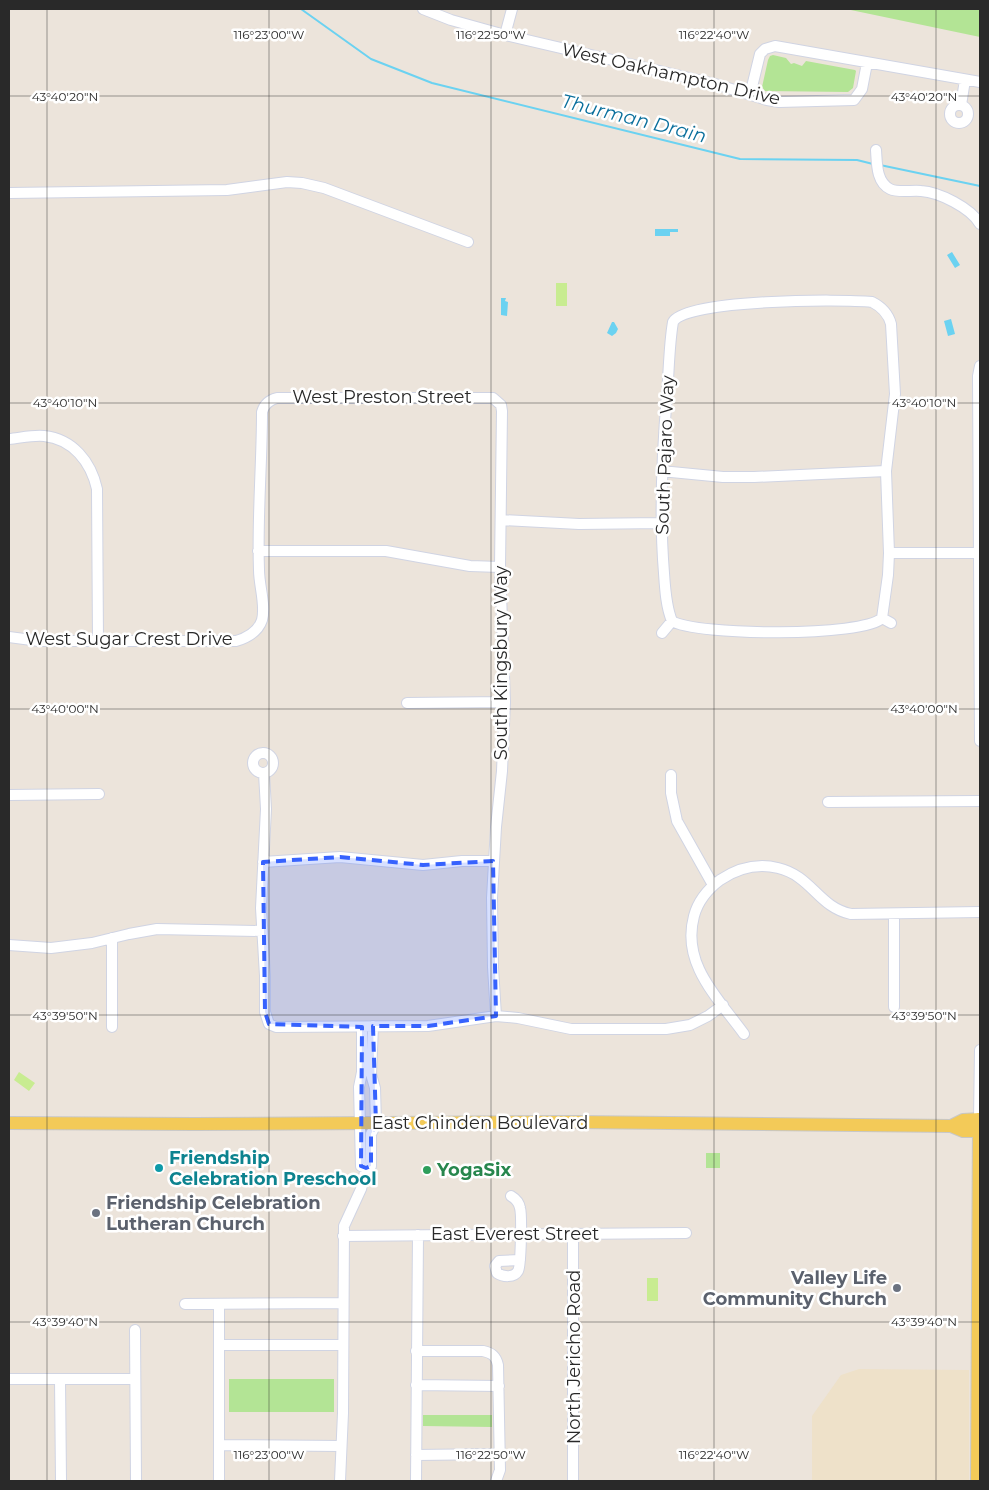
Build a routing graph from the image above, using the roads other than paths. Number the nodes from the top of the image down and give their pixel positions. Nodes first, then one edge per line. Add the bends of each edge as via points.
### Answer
1 (423, 9) edge
2 (512, 9) edge
3 (505, 35) junction
4 (867, 62) junction
5 (965, 80) junction
6 (980, 82) edge
7 (750, 95) junction
8 (960, 104) dead end
9 (876, 150) dead end
10 (9, 194) edge
11 (980, 224) edge
12 (468, 242) dead end
13 (980, 366) edge
14 (497, 402) joint
15 (9, 439) edge
16 (661, 471) junction
17 (886, 471) junction
18 (501, 520) junction
19 (661, 523) junction
20 (258, 551) junction
21 (978, 552) junction
22 (889, 553) junction
23 (500, 567) junction
24 (672, 621) junction
25 (662, 633) dead end
26 (9, 637) edge
27 (98, 640) junction
28 (980, 698) edge
29 (505, 702) junction
30 (407, 703) dead end
31 (980, 741) edge
32 (264, 773) dead end
33 (671, 775) dead end
34 (99, 794) dead end
35 (9, 795) edge
36 (980, 801) edge
37 (828, 802) dead end
38 (493, 860) junction
39 (263, 862) junction
40 (713, 885) junction
41 (980, 912) edge
42 (894, 914) junction
43 (262, 931) junction
44 (112, 938) junction
45 (9, 945) edge
46 (723, 1004) junction
47 (894, 1007) dead end
48 (496, 1016) junction
49 (112, 1027) dead end
50 (367, 1027) junction
51 (744, 1034) dead end
52 (980, 1050) edge
53 (9, 1123) edge
54 (361, 1124) junction
55 (376, 1124) junction
56 (980, 1125) edge
57 (366, 1168) junction
58 (511, 1196) dead end
59 (686, 1233) dead end
60 (520, 1234) junction
61 (573, 1234) junction
62 (418, 1235) junction
63 (343, 1236) junction
64 (520, 1260) dead end
65 (979, 1280) edge
66 (342, 1303) junction
67 (185, 1304) dead end
68 (219, 1304) junction
69 (135, 1330) dead end
70 (219, 1345) junction
71 (342, 1345) junction
72 (416, 1351) junction
73 (9, 1379) edge
74 (60, 1379) junction
75 (135, 1379) junction
76 (416, 1385) junction
77 (499, 1386) junction
78 (219, 1446) junction
79 (341, 1446) junction
80 (500, 1454) junction
81 (416, 1455) junction
82 (61, 1481) edge
83 (136, 1481) edge
84 (219, 1481) edge
85 (340, 1481) edge
86 (416, 1481) edge
87 (496, 1481) edge
88 (573, 1481) edge
89 (977, 1481) edge

1 - 3 street, West Oakhampton Drive
2 - 3 street
3 - 7 street, West Oakhampton Drive
4 - 5 street
4 - 7 street, West Oakhampton Drive via 862,89 854,100 779,102
4 - 7 street via 775,46 765,48 760,54
5 - 6 street
5 - 8 street
9 - 11 street via 877,171 890,189 932,192 969,210
10 - 12 street via 227,190 271,183 302,183 324,188
13 - 21 street
14 - 18 street, South Kingsbury Way via 502,410
14 - 20 street, West Preston Street via 488,397 271,400 262,412
15 - 27 street via 44,436 59,440 73,447 90,468 97,489
16 - 17 street via 754,477
16 - 17 street, South Pajaro Way via 675,318 692,312 751,303 864,302 879,306 891,324 895,394
16 - 19 street, South Pajaro Way
17 - 22 street
18 - 19 street via 580,524
18 - 23 street, South Kingsbury Way
19 - 24 street, South Pajaro Way via 665,584
20 - 23 street via 386,551 470,566
20 - 27 street, West Sugar Crest Drive via 262,615 258,628 249,636 236,641
21 - 22 street
21 - 28 street
22 - 24 street via 886,620 850,627 787,632 702,628
23 - 29 street, South Kingsbury Way
24 - 25 street
26 - 27 street, West Sugar Crest Drive via 39,641
28 - 31 street
29 - 30 street
29 - 38 street, South Kingsbury Way
32 - 39 street
33 - 40 street via 677,821
34 - 35 street
36 - 37 street
38 - 39 street via 424,865 340,856
38 - 48 street, South Kingsbury Way
39 - 43 street
40 - 42 street via 732,872 746,868 780,868 807,883 839,911
40 - 46 street via 695,912 691,944 696,966
41 - 42 street
42 - 47 street
43 - 44 street via 157,929
43 - 50 street via 265,1012 269,1024 276,1027
44 - 45 street via 51,948
44 - 49 street
46 - 48 street via 690,1025 666,1029 571,1029
46 - 51 street
48 - 50 street via 436,1026
50 - 54 street via 359,1087
50 - 55 street
52 - 56 street
53 - 54 main road, East Chinden Boulevard
54 - 55 main road, East Chinden Boulevard
54 - 57 street via 361,1166
55 - 56 main road, East Chinden Boulevard via 604,1122 951,1126 963,1132
55 - 57 street via 372,1134 372,1166
56 - 65 main road
57 - 63 street
58 - 60 street via 517,1199 520,1209
59 - 61 street, East Everest Street
60 - 61 street, East Everest Street
60 - 62 street, East Everest Street
60 - 64 street
61 - 88 street, North Jericho Road
62 - 63 street, East Everest Street
62 - 72 street
63 - 66 street
65 - 89 main road
66 - 68 street
66 - 71 street
67 - 68 street
68 - 70 street
69 - 75 street
70 - 71 street
70 - 78 street
71 - 79 street
72 - 76 street
72 - 77 street via 483,1351 494,1356
73 - 74 street
74 - 75 street
74 - 82 street
75 - 83 street
76 - 77 street
76 - 81 street
77 - 80 street
78 - 79 street
78 - 84 street
79 - 85 street
80 - 81 street
80 - 87 street
81 - 86 street

